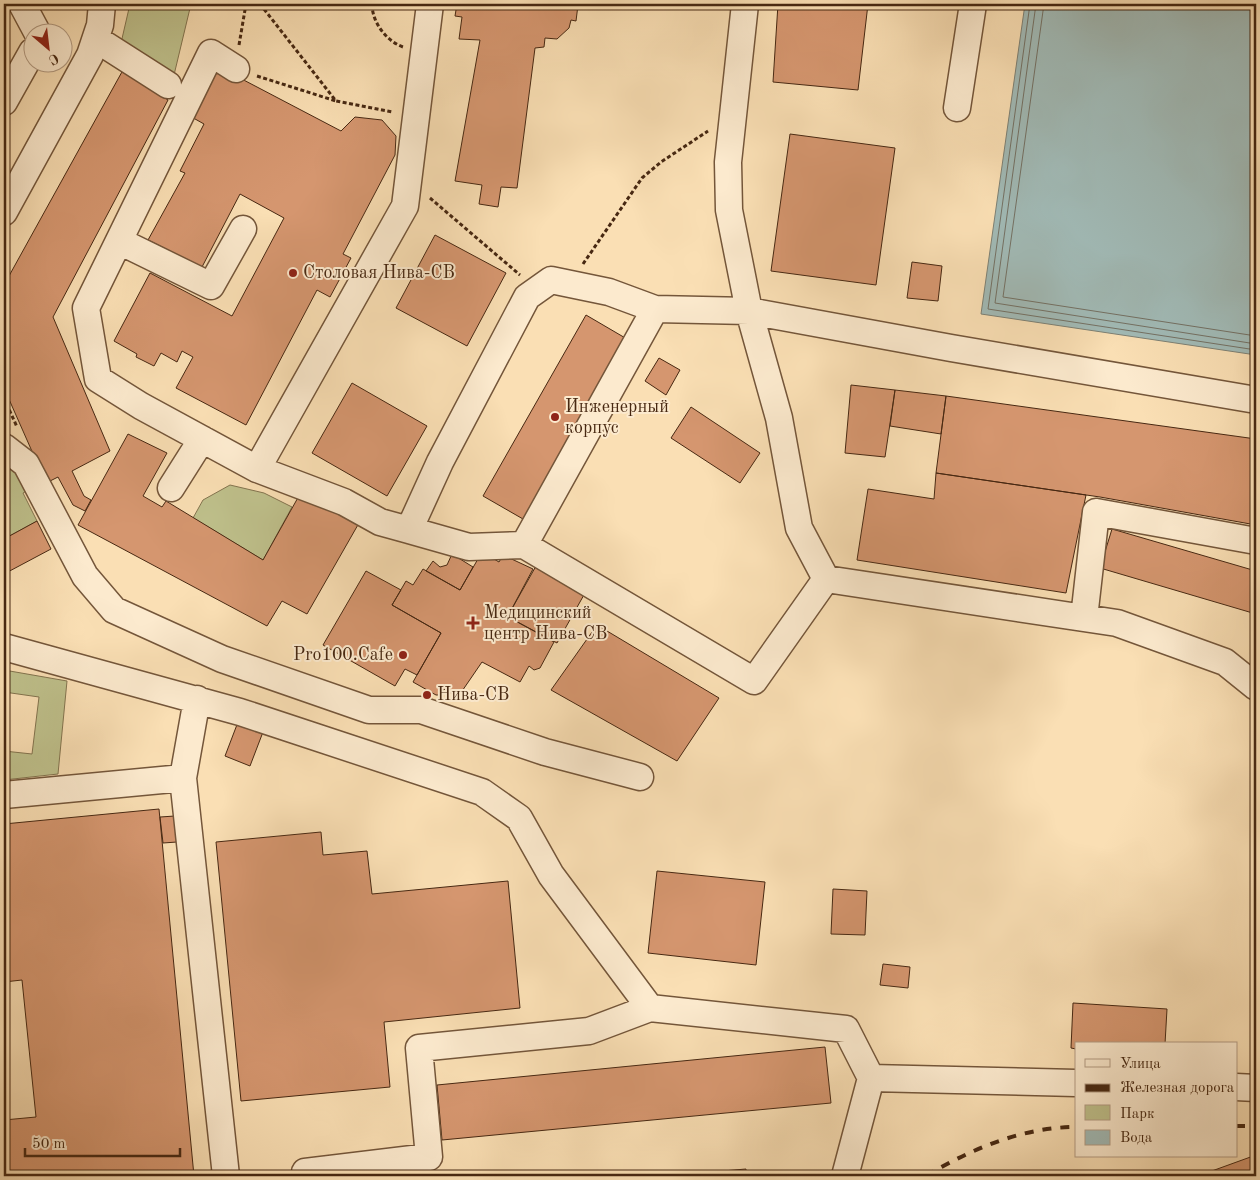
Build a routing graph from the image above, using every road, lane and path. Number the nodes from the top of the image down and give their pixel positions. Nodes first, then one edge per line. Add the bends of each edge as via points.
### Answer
1 (22, 4) edge
2 (102, 4) edge
3 (246, 4) edge
4 (260, 4) edge
5 (349, 4) edge
6 (430, 4) edge
7 (746, 4) edge
8 (973, 4) edge
9 (372, 5) edge
10 (32, 22) edge
11 (96, 39) junction
12 (424, 51) junction
13 (22, 66) edge
14 (236, 69) junction
15 (168, 85) dead end
16 (7, 87) edge
17 (336, 101) junction
18 (734, 103) junction
19 (957, 108) dead end
20 (416, 116) junction
21 (408, 180) junction
22 (4, 212) edge
23 (243, 229) dead end
24 (119, 241) junction
25 (573, 284) junction
26 (536, 290) junction
27 (655, 309) junction
28 (749, 311) junction
29 (1256, 400) edge
30 (202, 439) junction
31 (4, 447) edge
32 (257, 469) junction
33 (171, 488) dead end
34 (409, 530) junction
35 (1256, 541) edge
36 (524, 544) junction
37 (826, 579) junction
38 (1084, 618) junction
39 (4, 647) edge
40 (1256, 687) edge
41 (197, 699) junction
42 (640, 777) dead end
43 (184, 778) junction
44 (4, 795) edge
45 (650, 1008) junction
46 (871, 1078) junction
47 (1075, 1083) edge
48 (1238, 1087) edge
49 (1256, 1088) edge
50 (226, 1176) edge
51 (306, 1176) edge
52 (845, 1176) edge

1 - 10 street
2 - 11 street
3 - 14 path
4 - 17 path
5 - 9 path
6 - 12 street
7 - 18 street
8 - 19 street
9 - 12 path via 379,29 395,44
11 - 15 street
11 - 22 street via 79,77
12 - 20 street
13 - 16 street
14 - 17 path
14 - 24 street via 211,53
17 - 20 path
18 - 25 path via 712,128 642,178 583,263
18 - 28 street via 728,162 729,210
20 - 21 street
21 - 26 path
21 - 32 street via 405,206
23 - 24 street via 211,286
24 - 30 street via 86,308 98,379
25 - 26 street via 550,280
25 - 27 street via 609,292
26 - 34 street via 527,297 440,462
27 - 28 street
27 - 36 street
28 - 29 street
28 - 37 street via 779,418 799,528
30 - 32 street
30 - 33 street
31 - 42 street via 26,464 85,576 114,610 222,659 369,710 421,710 545,752
32 - 34 street via 344,502 380,522
34 - 36 street via 469,547
35 - 38 street via 1096,512
36 - 37 street via 754,681
37 - 38 street
38 - 40 street via 1117,623 1225,662
39 - 41 street
41 - 43 street
41 - 45 street via 482,792 519,818 551,875
43 - 44 street
43 - 50 street
45 - 46 street via 846,1029
45 - 51 street via 589,1031 419,1048 430,1157 305,1172
46 - 47 street
46 - 52 street
48 - 49 street

